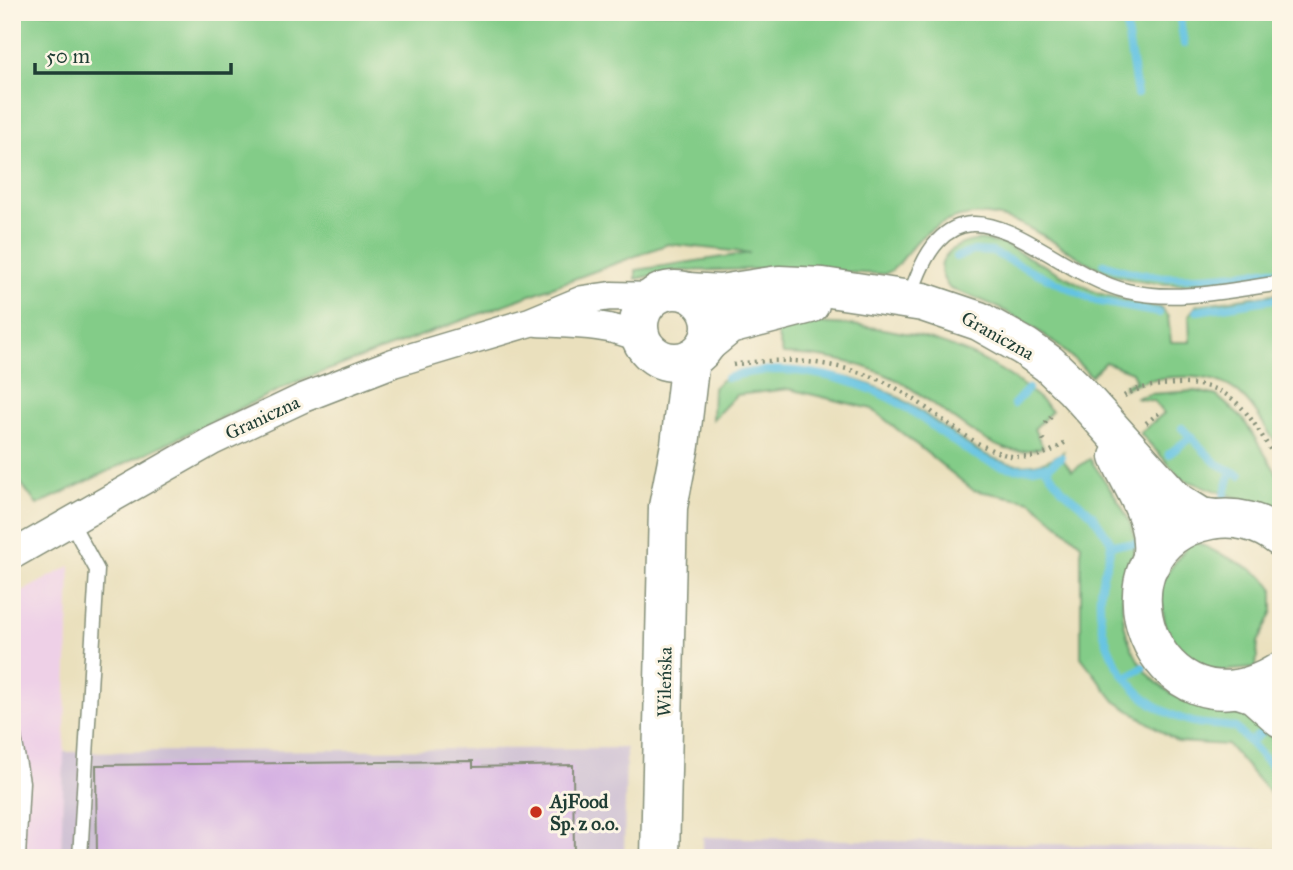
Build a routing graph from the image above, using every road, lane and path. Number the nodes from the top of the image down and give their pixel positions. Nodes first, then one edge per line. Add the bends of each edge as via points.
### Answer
1 (1281, 283) edge
2 (867, 294) junction
3 (670, 295) junction
4 (909, 300) junction
5 (530, 322) junction
6 (685, 353) junction
7 (1114, 410) junction
8 (1055, 414) dead end
9 (1045, 423) dead end
10 (1043, 439) dead end
11 (1068, 440) dead end
12 (1046, 445) dead end
13 (1281, 467) edge
14 (1216, 519) junction
15 (71, 522) junction
16 (1281, 538) edge
17 (12, 555) edge
18 (1151, 563) junction
19 (1281, 671) edge
20 (1239, 689) junction
21 (1281, 718) edge
22 (13, 730) edge
23 (18, 858) edge
24 (80, 858) edge
25 (660, 858) edge

1 - 4 lane via 1184,296 1140,295 1083,276 1010,230 978,224 963,226 937,242 921,264
2 - 3 main road, Graniczna via 779,285 720,294
2 - 4 main road, Graniczna
2 - 6 main road, Graniczna via 756,316 729,325
3 - 5 street, Graniczna via 598,297
3 - 6 main road via 640,316
3 - 6 main road via 706,308 711,332
4 - 7 main road, Graniczna via 969,317 1025,347 1074,388
5 - 6 street, Graniczna via 619,328
5 - 15 street, Graniczna via 393,363 303,398 212,440
6 - 11 path via 814,362 862,373 920,400 990,451 1007,457 1039,456
6 - 25 main road, Wileńska via 680,445 668,507
7 - 13 path via 1161,385 1197,383 1217,388 1242,407
7 - 14 main road, Graniczna via 1177,502 1201,517
7 - 18 main road, Graniczna via 1151,521
8 - 9 path
10 - 12 path
14 - 16 main road via 1251,522
14 - 18 main road via 1174,536
15 - 17 street, Graniczna
15 - 24 lane via 97,570
18 - 20 main road via 1141,615 1153,649 1193,684
19 - 20 main road
20 - 21 main road via 1254,694
22 - 23 lane via 22,782

